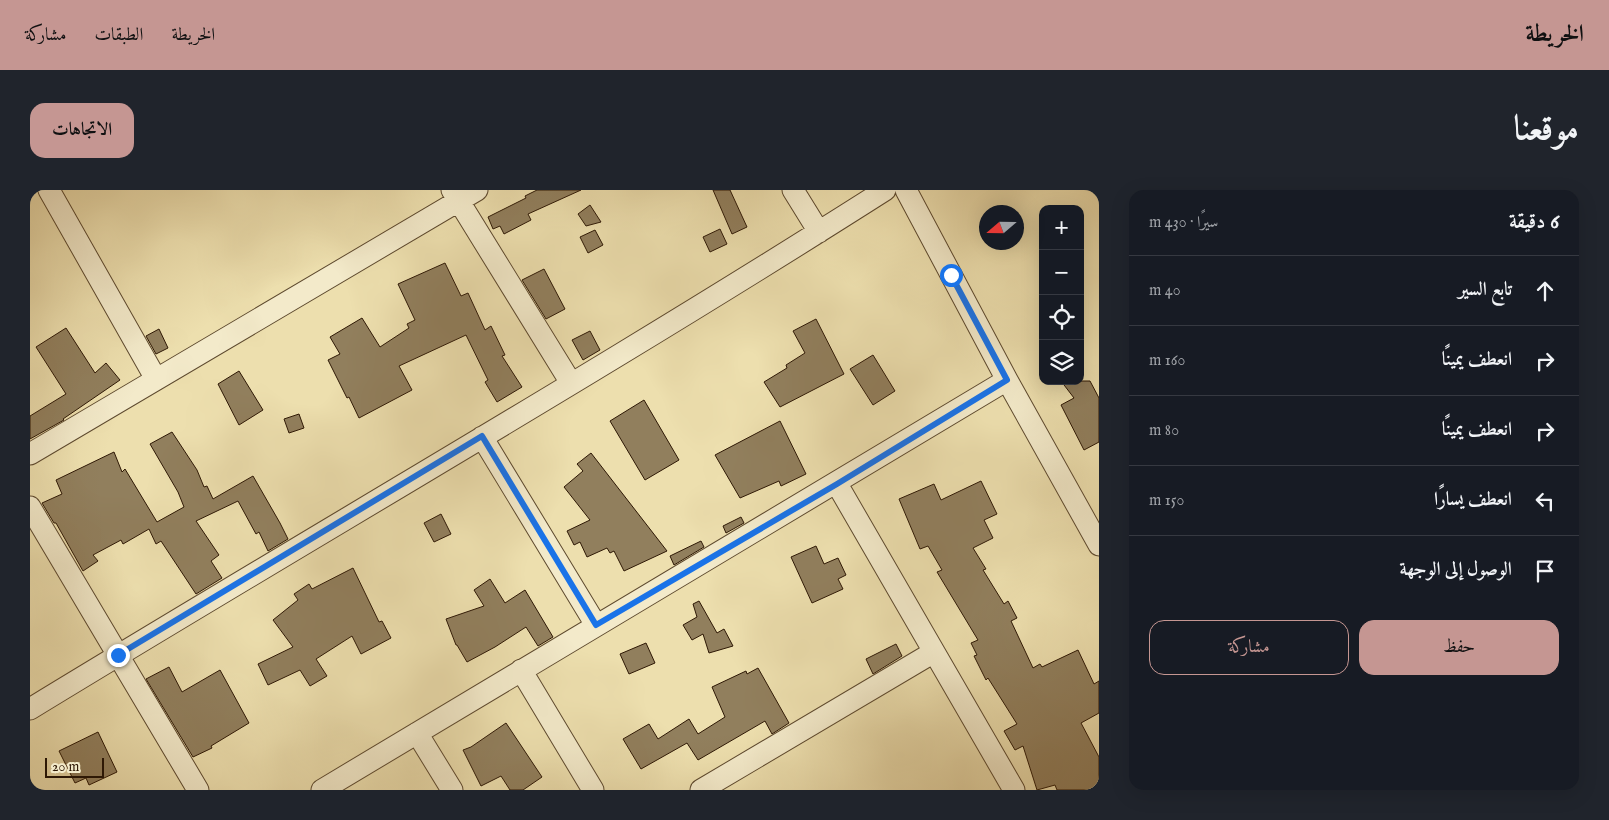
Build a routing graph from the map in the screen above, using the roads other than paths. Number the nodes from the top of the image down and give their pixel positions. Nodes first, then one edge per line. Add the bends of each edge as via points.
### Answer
1 (49, 190) edge
2 (793, 190) edge
3 (885, 190) edge
4 (906, 190) edge
5 (463, 194) edge
6 (819, 232) junction
7 (156, 380) junction
8 (1007, 380) junction
9 (571, 384) junction
10 (482, 436) junction
11 (30, 454) edge
12 (837, 484) junction
13 (30, 507) edge
14 (1099, 545) edge
15 (596, 625) junction
16 (934, 652) junction
17 (118, 655) junction
18 (521, 670) junction
19 (30, 709) edge
20 (417, 733) junction
21 (198, 790) edge
22 (322, 790) edge
23 (452, 790) edge
24 (593, 790) edge
25 (701, 790) edge
26 (1014, 790) edge

1 - 7 street
2 - 6 street
3 - 6 street
4 - 8 street
5 - 7 street
5 - 9 street
6 - 9 street
7 - 11 street
8 - 12 street
8 - 14 street
9 - 10 street
10 - 15 street
10 - 17 street
12 - 15 street
12 - 16 street
13 - 17 street
15 - 18 street
16 - 25 street
16 - 26 street
17 - 19 street
17 - 21 street
18 - 20 street
18 - 24 street
20 - 22 street
20 - 23 street

